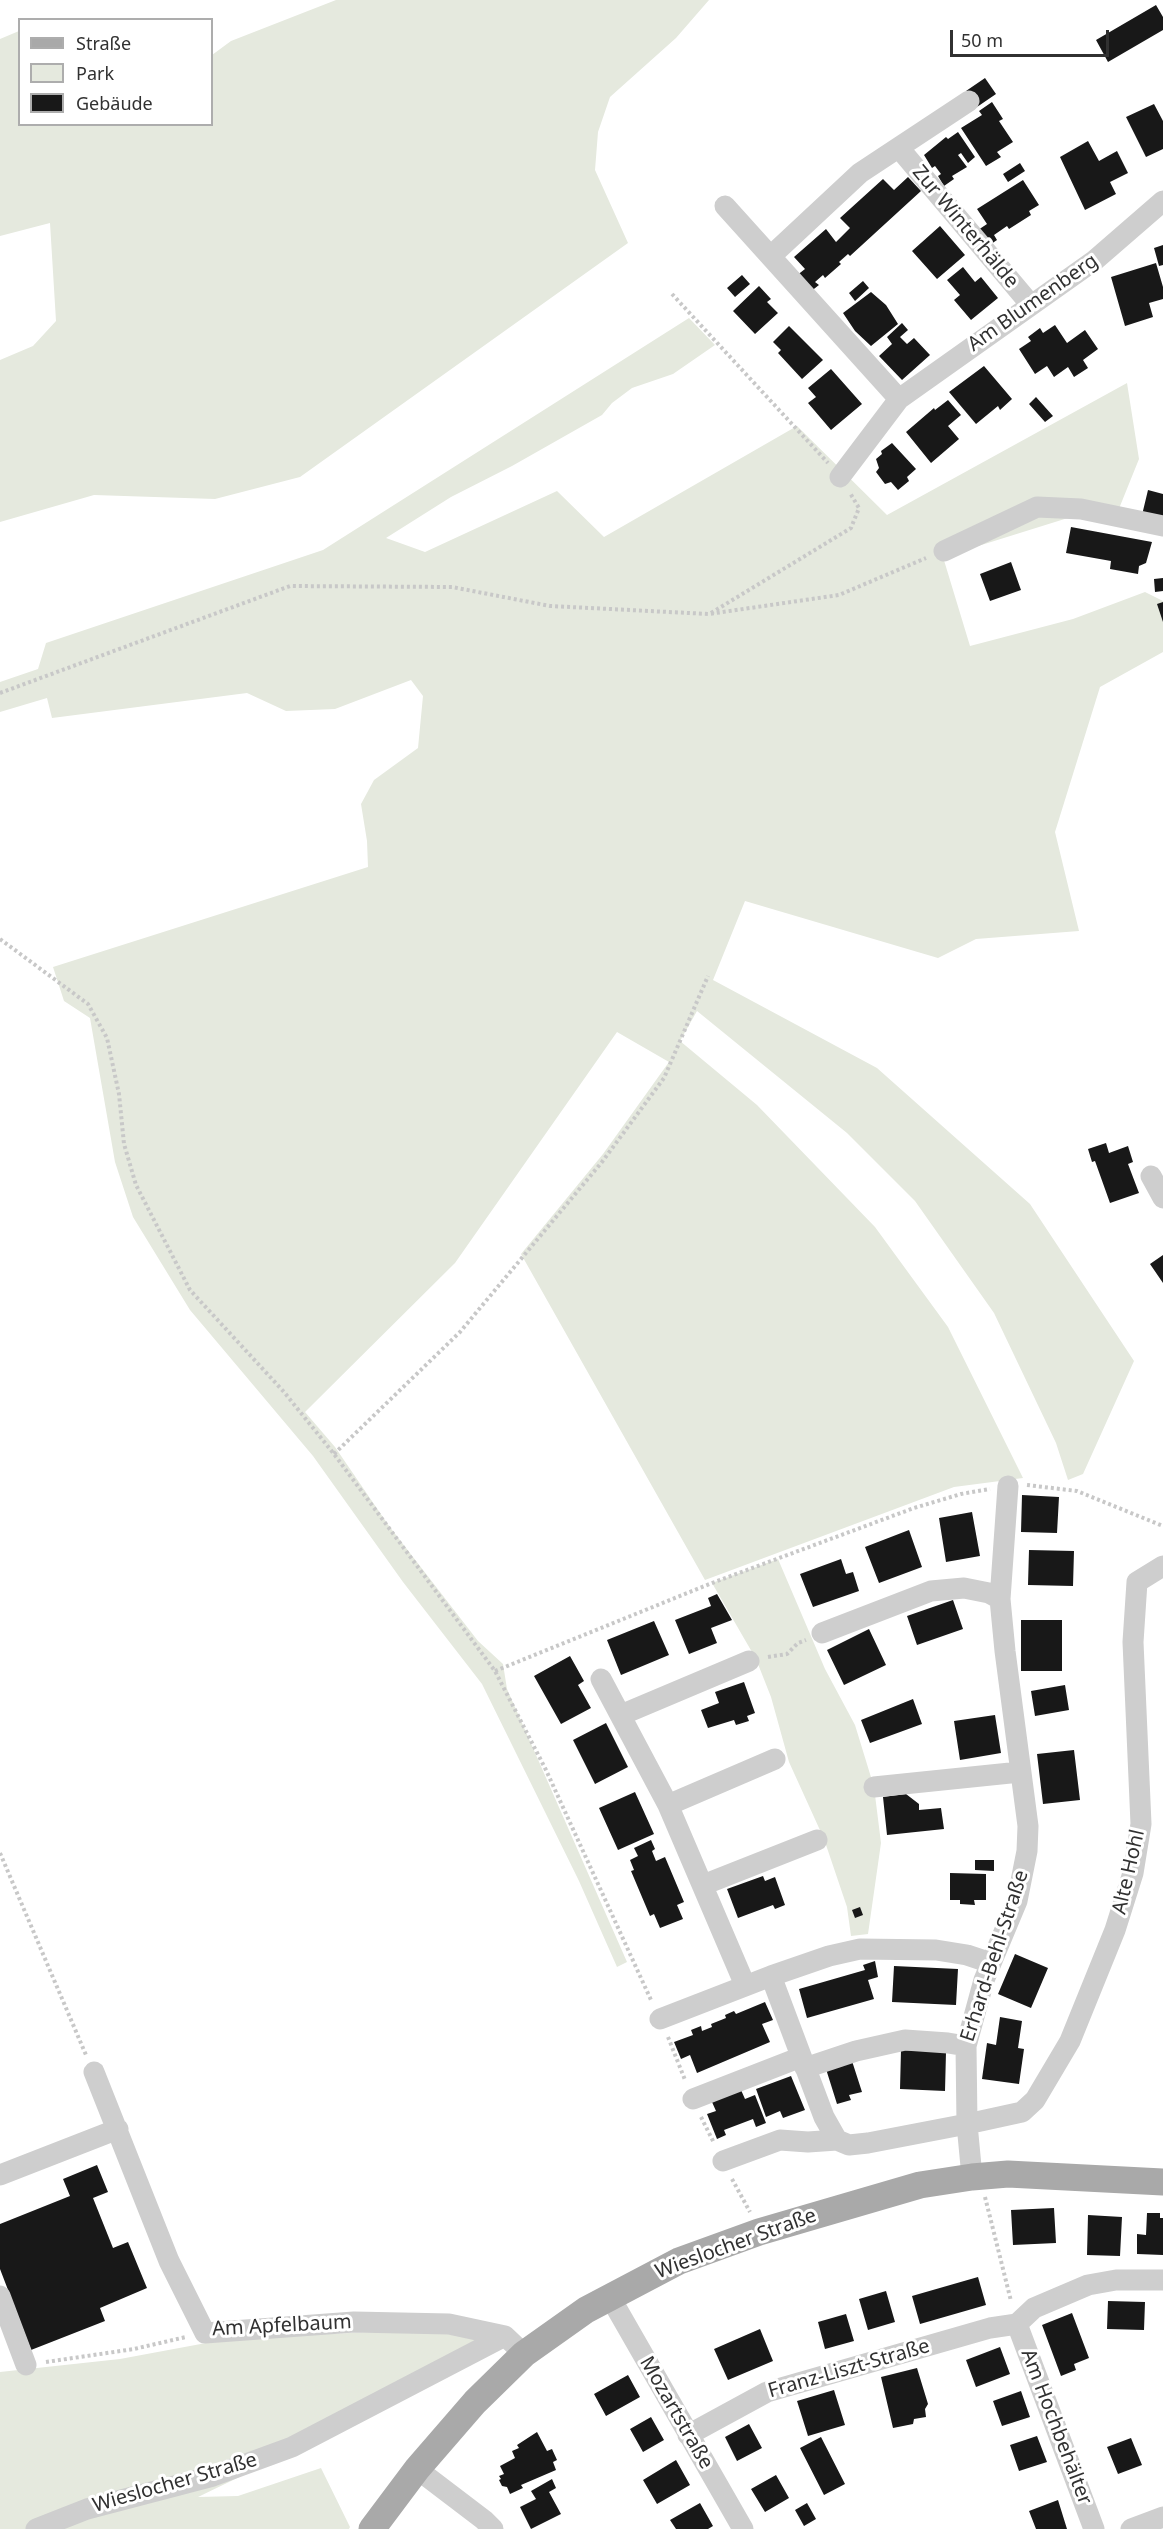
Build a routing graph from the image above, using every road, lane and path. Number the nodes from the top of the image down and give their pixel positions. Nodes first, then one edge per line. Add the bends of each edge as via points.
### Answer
1 (969, 101) dead end
2 (899, 148) junction
3 (1163, 201) edge
4 (725, 206) dead end
5 (771, 256) junction
6 (672, 294) dead end
7 (1031, 304) junction
8 (899, 399) junction
9 (840, 477) junction
10 (1163, 526) edge
11 (944, 551) joint
12 (709, 614) junction
13 (0, 693) edge
14 (0, 939) edge
15 (708, 976) dead end
16 (1151, 1176) dead end
17 (1163, 1198) edge
18 (334, 1454) junction
19 (1008, 1486) junction
20 (1163, 1526) edge
21 (1163, 1566) edge
22 (1000, 1599) junction
23 (822, 1633) joint
24 (749, 1661) joint
25 (495, 1671) junction
26 (601, 1679) dead end
27 (621, 1715) junction
28 (775, 1759) dead end
29 (1020, 1772) junction
30 (874, 1787) dead end
31 (668, 1805) junction
32 (817, 1840) dead end
33 (0, 1853) edge
34 (703, 1885) junction
35 (991, 1963) junction
36 (771, 1976) junction
37 (745, 1985) junction
38 (660, 2019) junction
39 (966, 2046) junction
40 (803, 2063) junction
41 (94, 2072) joint
42 (693, 2099) junction
43 (967, 2124) junction
44 (118, 2129) junction
45 (837, 2140) junction
46 (723, 2161) junction
47 (0, 2175) edge
48 (975, 2177) junction
49 (1163, 2182) edge
50 (759, 2232) junction
51 (1163, 2280) edge
52 (0, 2296) edge
53 (610, 2297) junction
54 (1017, 2324) junction
55 (205, 2333) junction
56 (515, 2345) junction
57 (26, 2365) joint
58 (688, 2435) junction
59 (417, 2469) junction
60 (1163, 2517) edge
61 (36, 2529) edge
62 (372, 2529) edge
63 (493, 2529) edge
64 (742, 2529) edge
65 (1094, 2529) edge
66 (1131, 2529) edge

1 - 2 street, Zur Winterhälde
2 - 5 street, Zur Winterhälde via 860,173
2 - 7 street, Zur Winterhälde
3 - 7 street, Am Blumenberg via 1095,260
4 - 5 street
5 - 8 street
6 - 9 path
7 - 8 street, Am Blumenberg
8 - 9 street, Am Blumenberg
9 - 12 path via 859,508 851,528
10 - 11 street via 1081,509 1037,507
11 - 12 path via 838,595
12 - 13 path via 550,606 452,587 290,586
14 - 18 path via 88,1004 107,1038 124,1144 136,1185 190,1290 284,1392
15 - 18 path via 664,1078 602,1162 460,1332
16 - 17 street
18 - 25 path
19 - 20 path via 1077,1491
19 - 22 street, Erhard-Behl-Straße
19 - 25 path via 914,1508 712,1583
21 - 43 street, Alte Hohl via 1137,1582 1133,1642 1141,1824 1133,1873 1115,1930 1070,2041 1035,2100 1022,2112
22 - 23 street via 964,1588 941,1589
22 - 29 street, Erhard-Behl-Straße
23 - 24 path via 798,1643 787,1654
24 - 27 street
25 - 38 path via 546,1770
26 - 27 street
27 - 31 street
28 - 31 street
29 - 30 street
29 - 35 street, Erhard-Behl-Straße via 1028,1826 1027,1851 1017,1901
31 - 34 street
32 - 34 street
33 - 41 path
34 - 37 street
35 - 36 street via 936,1950 860,1949
35 - 39 street, Erhard-Behl-Straße
36 - 37 street
36 - 40 street
37 - 38 street
38 - 42 path
39 - 40 street via 905,2040
39 - 43 street, Erhard-Behl-Straße
40 - 42 street
40 - 45 street
41 - 44 street, Am Apfelbaum
42 - 46 path
43 - 45 street via 868,2143 849,2145
43 - 48 street, Erhard-Behl-Straße
44 - 47 street
44 - 55 street, Am Apfelbaum via 169,2261
45 - 46 street via 780,2140
46 - 50 path
48 - 49 main road, Wieslocher Straße via 1008,2174
48 - 50 main road, Wieslocher Straße via 920,2185
48 - 54 path
50 - 53 main road, Wieslocher Straße via 679,2261
51 - 54 street via 1116,2280 1088,2286 1034,2308
52 - 57 street
53 - 56 main road, Wieslocher Straße
53 - 58 street, Mozartstraße
54 - 58 street, Franz-Liszt-Straße via 990,2328 767,2392
54 - 65 street, Am Hochbehälter
55 - 56 street, Am Apfelbaum via 354,2322 449,2324
55 - 57 path via 134,2349
56 - 59 main road, Wieslocher Straße via 475,2402
56 - 61 street, Wieslocher Straße via 292,2446 213,2476 87,2509
58 - 64 street, Mozartstraße
59 - 62 main road, Wieslocher Straße
59 - 63 street
60 - 66 street

